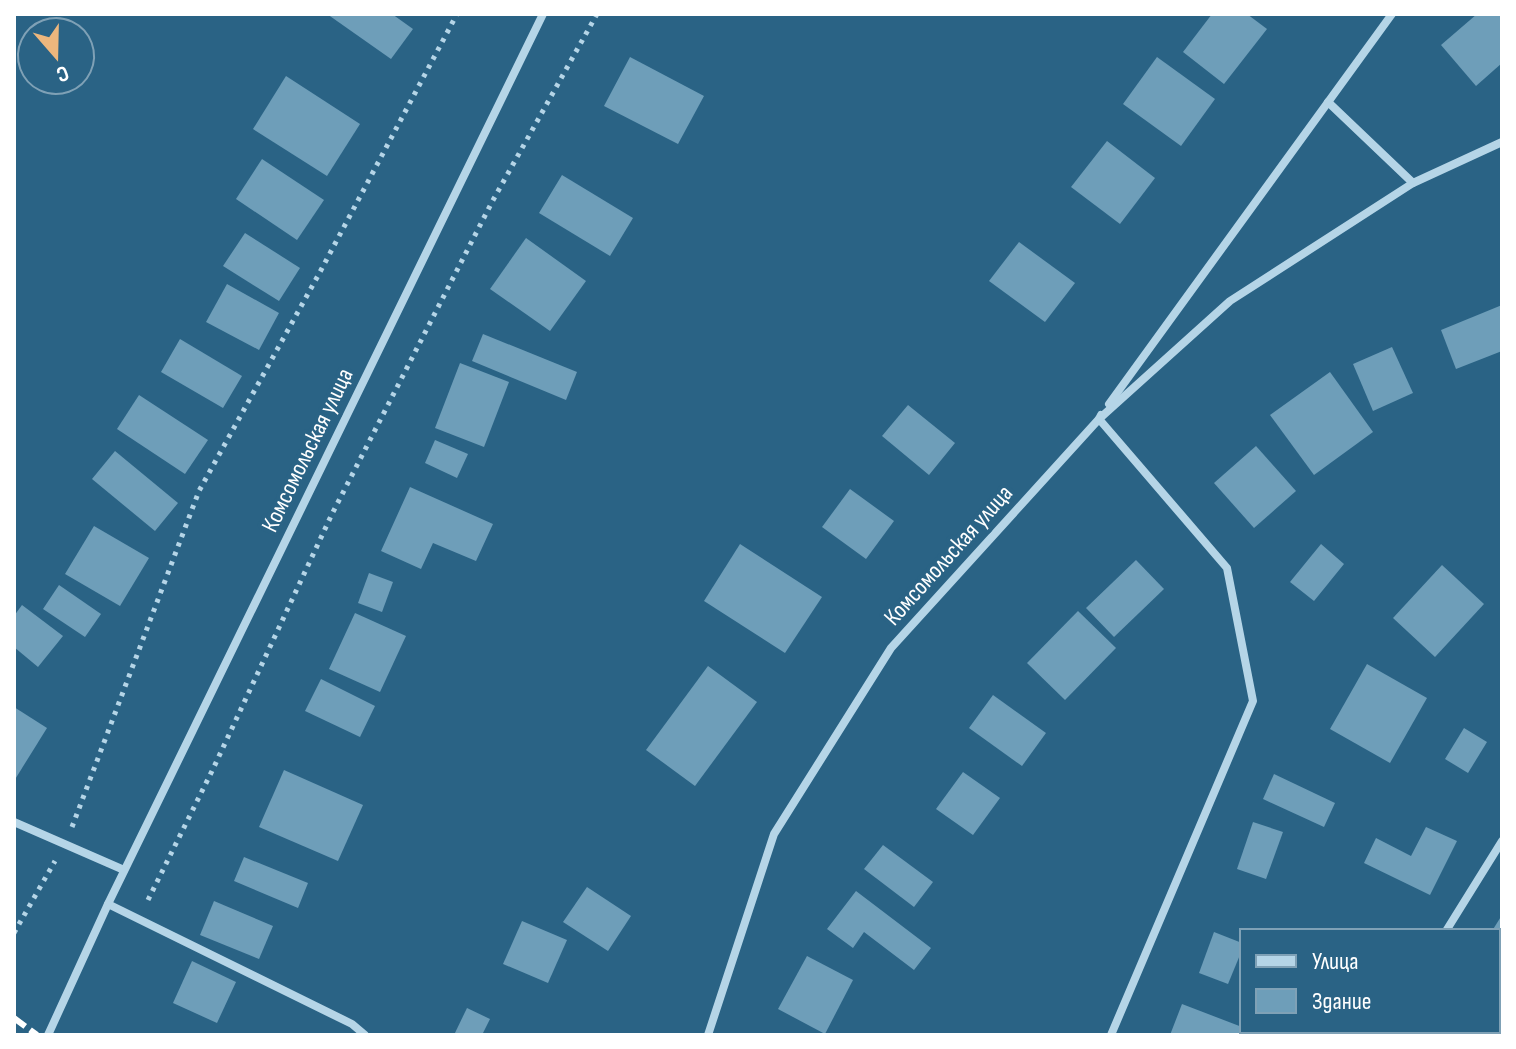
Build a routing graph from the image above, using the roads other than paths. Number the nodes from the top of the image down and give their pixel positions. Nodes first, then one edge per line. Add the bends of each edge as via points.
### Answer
1 (543, 14) edge
2 (1392, 14) edge
3 (1328, 102) junction
4 (1502, 142) edge
5 (1413, 183) junction
6 (1099, 419) junction
7 (14, 822) edge
8 (1502, 841) edge
9 (124, 870) junction
10 (108, 904) junction
11 (1447, 929) edge
12 (48, 1035) edge
13 (365, 1035) edge
14 (708, 1035) edge
15 (1111, 1035) edge

1 - 9 street, Комсомольская улица
2 - 3 street, Комсомольская улица
3 - 5 street
3 - 6 street, Комсомольская улица
4 - 5 street, Комсомольская улица
5 - 6 street, Комсомольская улица via 1230,301
6 - 14 street, Комсомольская улица via 891,648 774,834
6 - 15 street via 1227,568 1253,701
7 - 9 street
8 - 11 street
9 - 10 street, Комсомольская улица
10 - 12 street, Комсомольская улица
10 - 13 street

